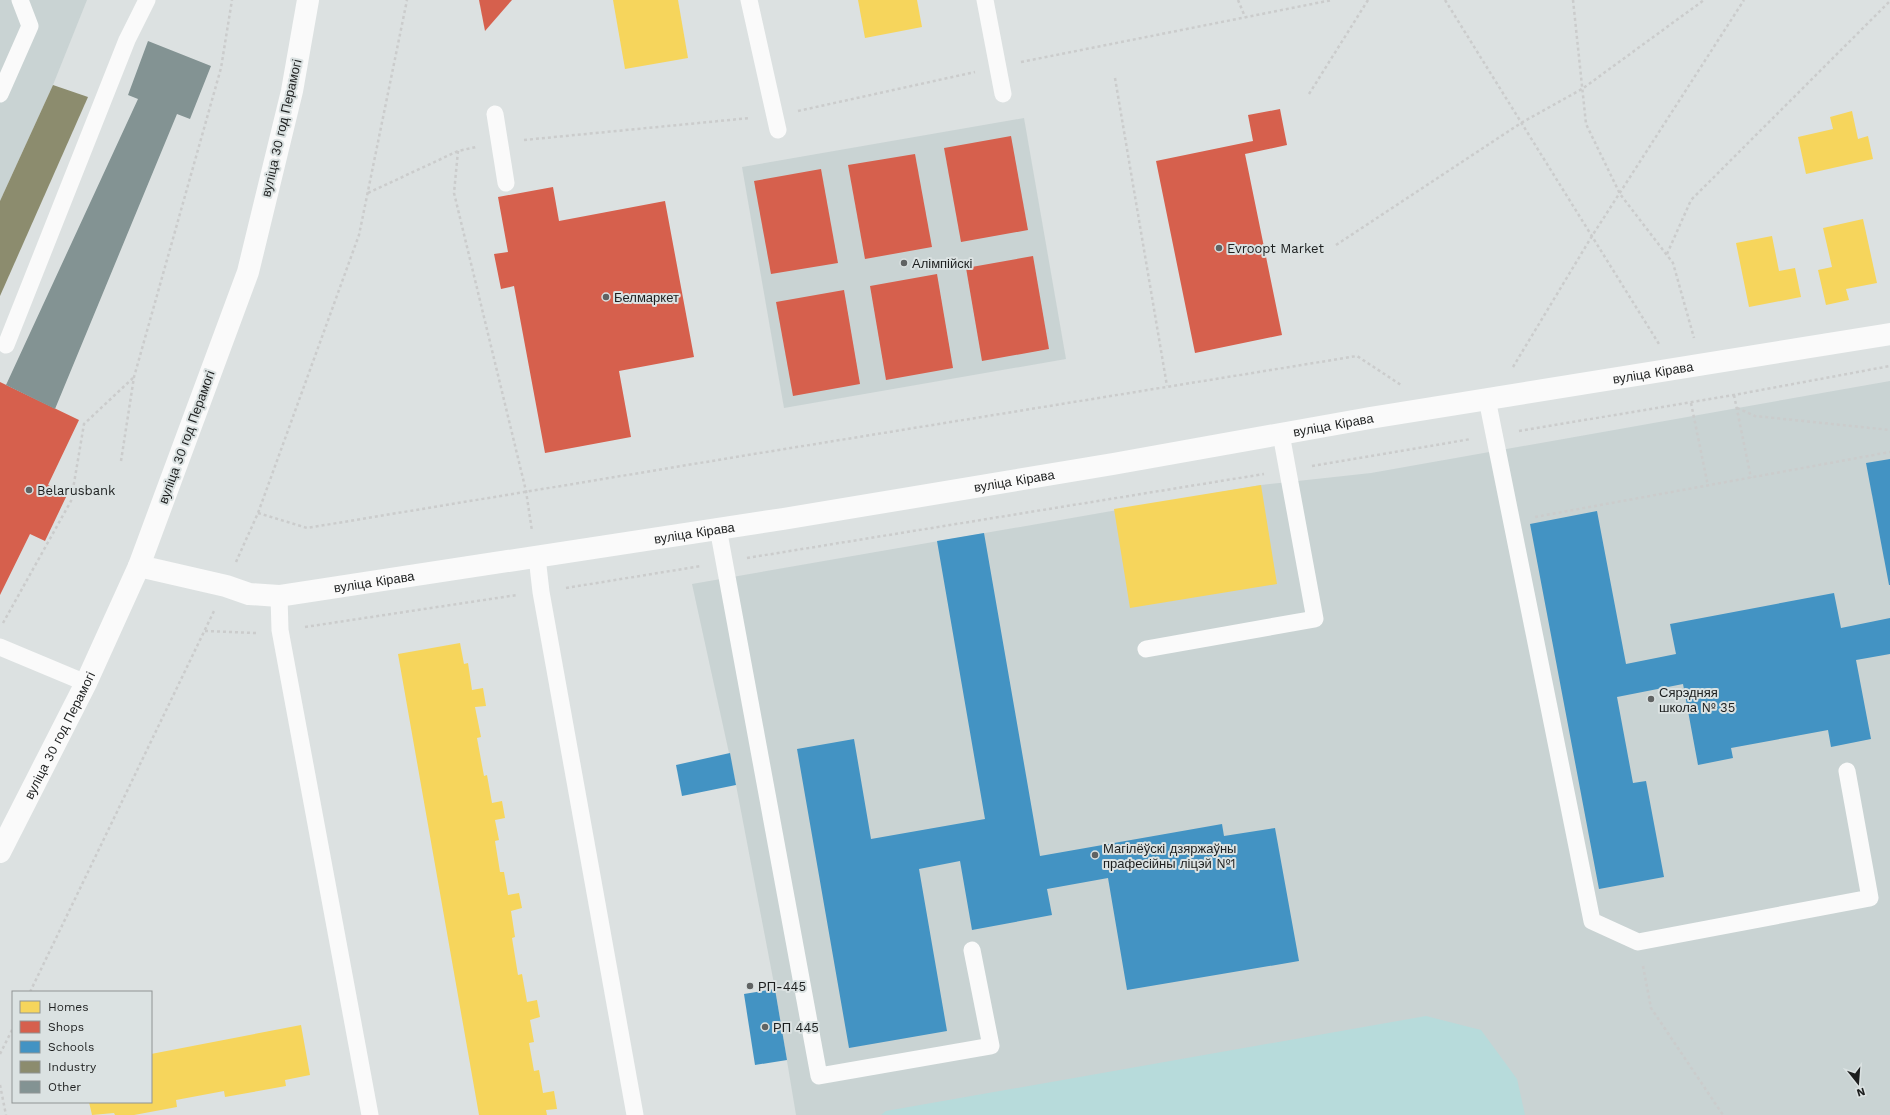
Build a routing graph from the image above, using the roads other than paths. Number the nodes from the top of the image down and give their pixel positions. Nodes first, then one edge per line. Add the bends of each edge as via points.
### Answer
1 (20, 0) edge
2 (147, 0) edge
3 (308, 0) edge
4 (749, 0) edge
5 (985, 0) edge
6 (0, 94) edge
7 (1003, 94) dead end
8 (494, 114) dead end
9 (777, 123) road end
10 (506, 183) dead end
11 (1890, 334) edge
12 (6, 345) dead end
13 (1487, 400) junction
14 (1281, 434) junction
15 (718, 528) junction
16 (537, 557) junction
17 (139, 566) junction
18 (279, 596) junction
19 (0, 647) edge
20 (1146, 649) dead end
21 (86, 683) junction
22 (1847, 771) dead end
23 (0, 852) edge
24 (972, 950) dead end
25 (370, 1115) edge
26 (635, 1115) edge

1 - 6 lane via 30,26
2 - 12 lane via 128,40
3 - 17 street, вуліца 30 год Перамогі via 292,91 248,272
4 - 9 lane
5 - 7 lane
8 - 10 lane
11 - 13 street, вуліца Кірава
13 - 14 street, вуліца Кірава
13 - 22 lane via 1592,920 1638,942 1870,898
14 - 15 street, вуліца Кірава
14 - 20 lane via 1315,619
15 - 16 street, вуліца Кірава
15 - 24 lane via 819,1076 991,1046
16 - 18 street, вуліца Кірава
16 - 26 lane via 541,592
17 - 18 street, вуліца Кірава via 226,586 248,594
17 - 21 street, вуліца 30 год Перамогі
18 - 25 lane via 280,630
19 - 21 lane
21 - 23 street, вуліца 30 год Перамогі

